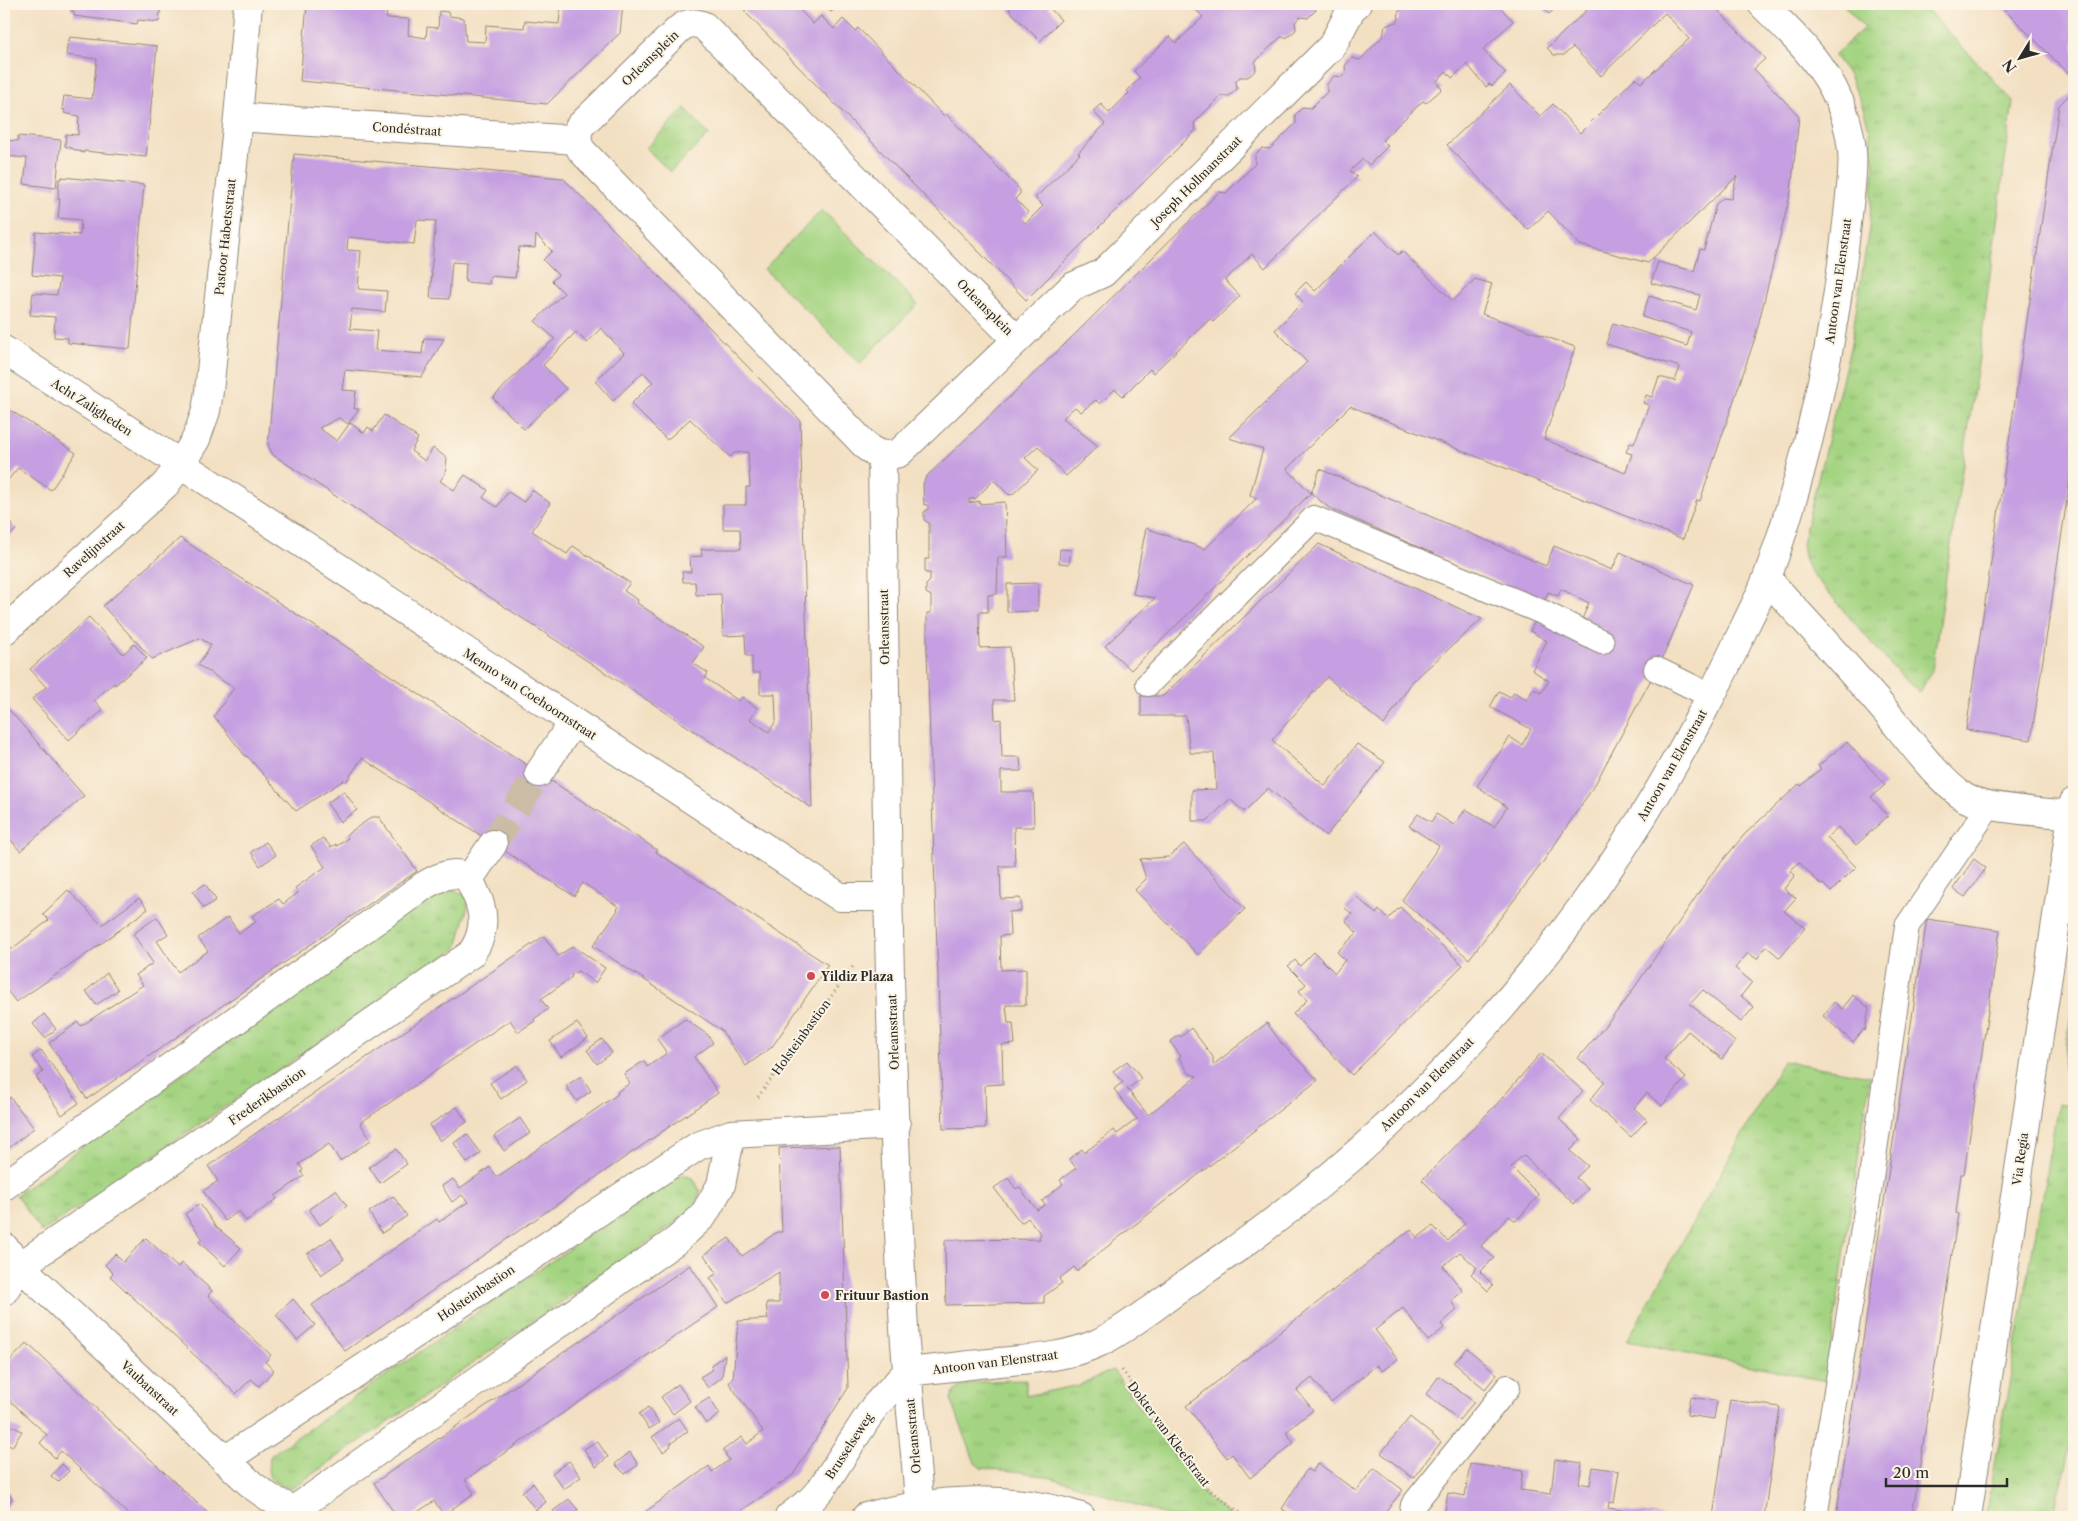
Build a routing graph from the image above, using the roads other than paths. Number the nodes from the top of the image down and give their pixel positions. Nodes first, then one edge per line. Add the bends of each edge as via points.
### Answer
1 (248, 4) edge
2 (1357, 4) edge
3 (1762, 4) edge
4 (686, 14) edge
5 (238, 117) junction
6 (577, 140) junction
7 (1017, 340) junction
8 (4, 350) edge
9 (882, 456) junction
10 (181, 464) junction
11 (1767, 579) junction
12 (4, 631) edge
13 (1602, 642) dead end
14 (1656, 669) dead end
15 (1148, 684) dead end
16 (1711, 696) junction
17 (573, 722) junction
18 (539, 773) tunnel mouth
19 (1990, 805) junction
20 (2073, 809) edge
21 (493, 844) tunnel mouth
22 (469, 879) junction
23 (888, 897) junction
24 (896, 1125) junction
25 (731, 1134) junction
26 (4, 1186) edge
27 (12, 1257) edge
28 (4, 1291) edge
29 (907, 1372) junction
30 (1508, 1387) dead end
31 (225, 1460) junction
32 (919, 1512) edge
33 (300, 1514) edge
34 (790, 1517) edge
35 (866, 1517) edge
36 (1081, 1517) edge
37 (1411, 1517) edge
38 (1815, 1517) edge
39 (1967, 1517) edge

1 - 5 street, Pastoor Habetsstraat
2 - 7 street, Joseph Hollmanstraat via 1332,46 1103,273 1072,287
3 - 11 street, Antoon van Elenstraat via 1824,72 1843,110 1852,150 1841,269 1824,370 1803,458
4 - 6 street, Orleansplein via 679,29 579,127
4 - 7 street, Orleansplein via 704,26
5 - 6 street, Condéstraat
5 - 10 street, Pastoor Habetsstraat via 209,391 201,426
6 - 9 street via 581,150 868,448
7 - 9 street, Orleansplein via 899,453
8 - 10 street, Acht Zaligheden
9 - 23 street, Orleansstraat
10 - 12 street, Ravelijnstraat via 165,484
10 - 17 street, Menno van Coehoornstraat
11 - 16 street, Antoon van Elenstraat
11 - 19 street via 1952,787 1965,797
13 - 15 lane via 1542,612 1314,518
14 - 16 lane
16 - 29 street, Antoon van Elenstraat via 1653,802 1595,890 1528,979 1459,1054 1387,1124 1306,1195 1265,1228 1101,1342 1058,1355
17 - 18 street
17 - 23 street, Menno van Coehoornstraat via 840,897
19 - 20 street
19 - 38 lane via 1906,926 1868,1199
20 - 39 street, Via Regia
21 - 22 street
22 - 26 street via 448,874 425,885
22 - 27 street, Frederikbastion via 481,903 484,919 479,940 471,954
23 - 24 street, Orleansstraat
24 - 25 street, Holsteinbastion
24 - 29 street, Orleansstraat
25 - 31 street, Holsteinbastion via 698,1146
25 - 33 street via 721,1185 703,1216 677,1240
27 - 28 street, Frederikbastion
27 - 31 street, Vaubanstraat
29 - 32 street, Orleansstraat
29 - 34 street, Brusselseweg via 876,1406 821,1489
30 - 37 lane via 1413,1505
31 - 33 street, Vaubanstraat via 253,1486
32 - 35 street
32 - 36 street via 982,1501 1056,1510

